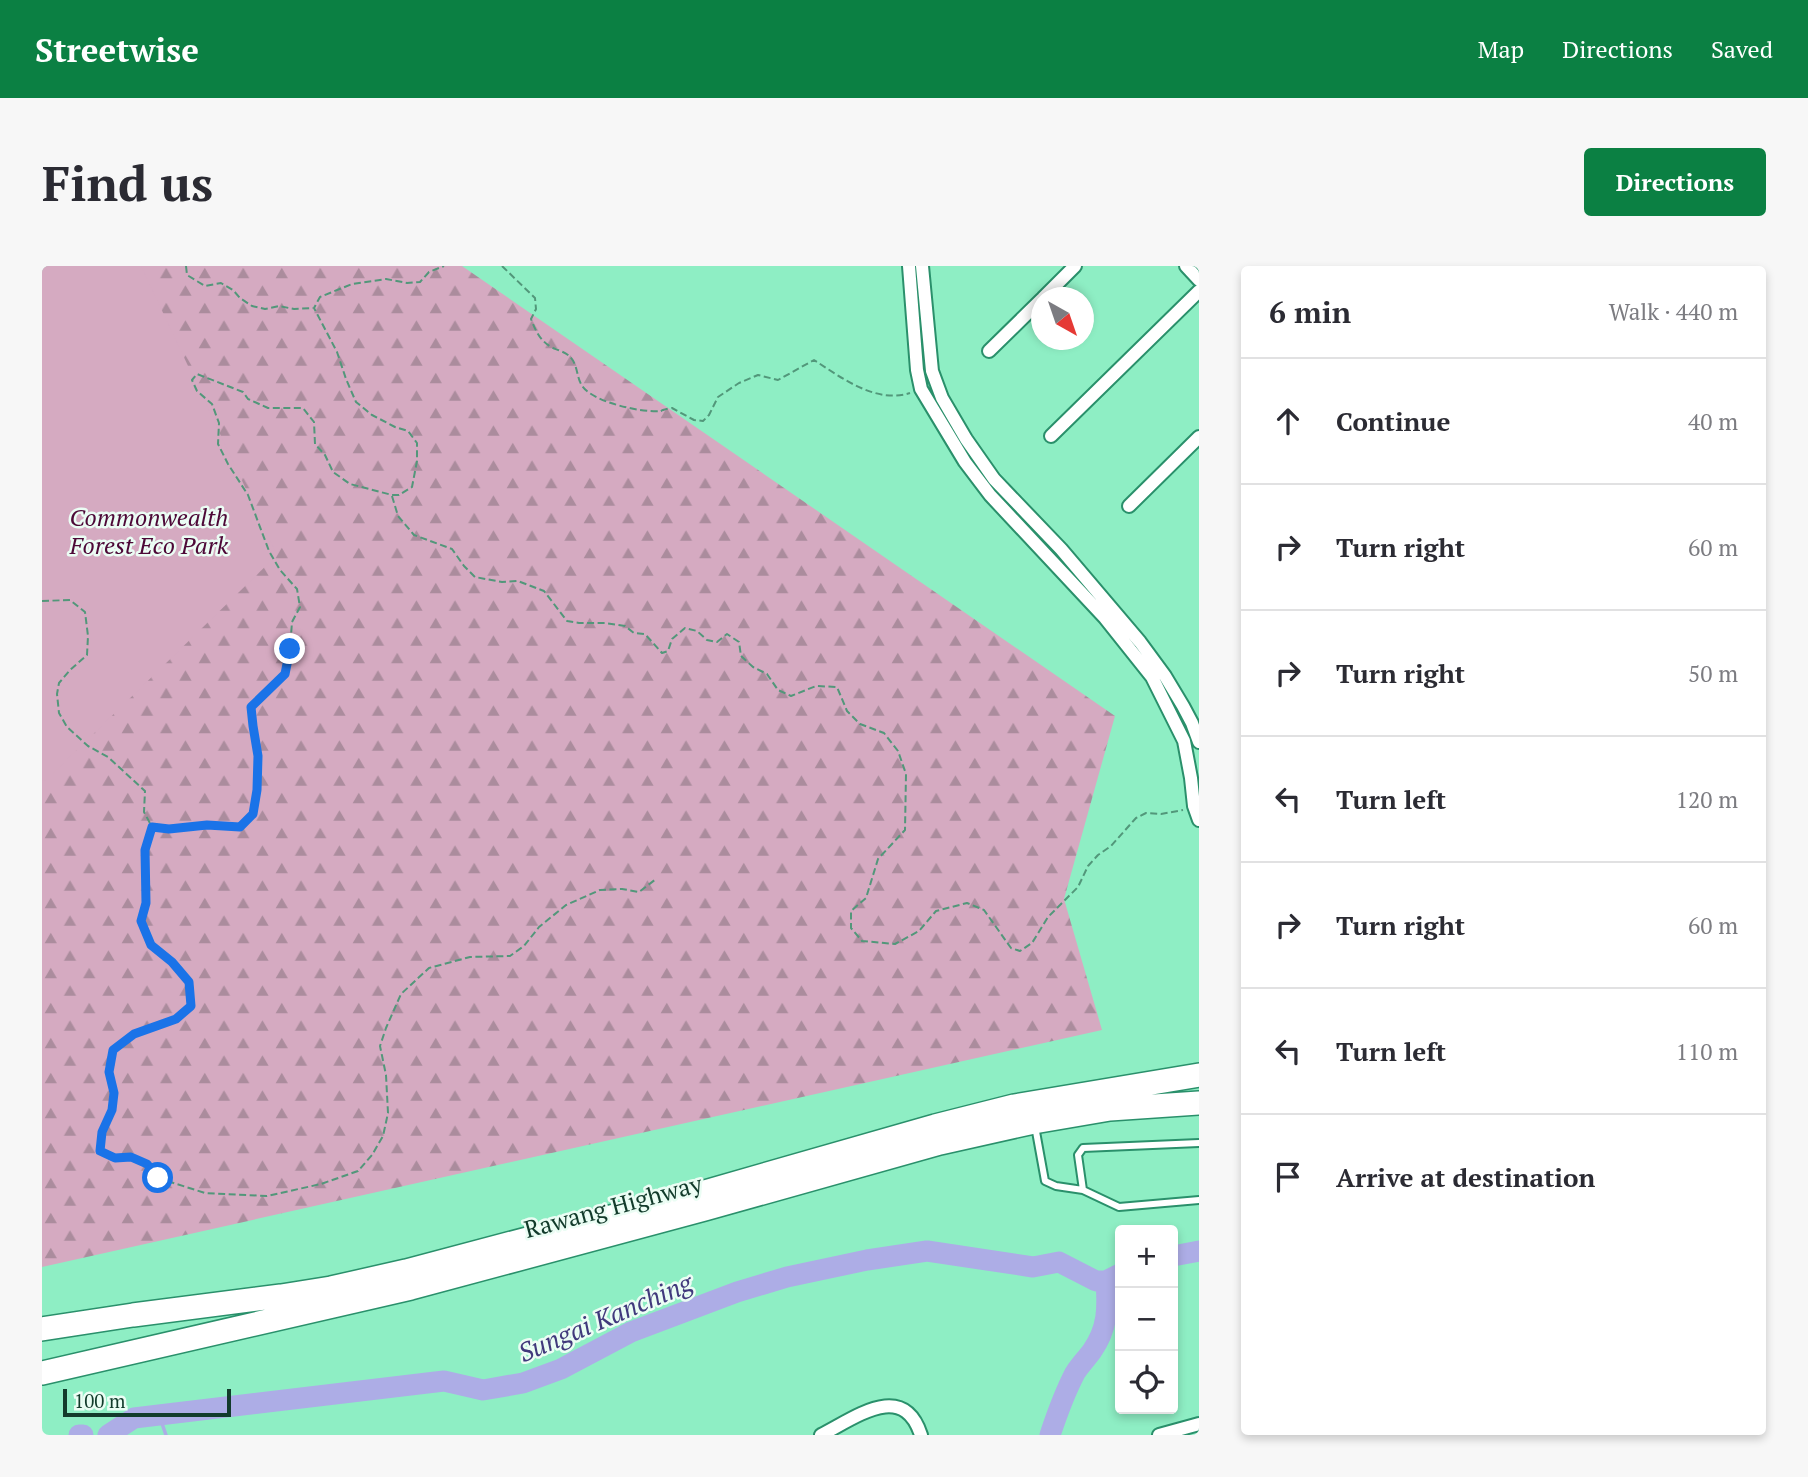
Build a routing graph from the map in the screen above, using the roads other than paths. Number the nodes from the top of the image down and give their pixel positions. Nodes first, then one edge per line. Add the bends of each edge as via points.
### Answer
1 (908, 266) edge
2 (922, 266) edge
3 (1075, 266) edge
4 (1186, 266) edge
5 (1199, 280) edge
6 (1053, 287) edge
7 (1199, 291) edge
8 (1031, 309) edge
9 (989, 351) dead end
10 (1051, 436) dead end
11 (1199, 437) edge
12 (1129, 506) dead end
13 (1199, 742) edge
14 (1199, 820) edge
15 (1191, 1074) edge
16 (1199, 1103) edge
17 (1034, 1122) junction
18 (1199, 1143) edge
19 (1083, 1190) junction
20 (1199, 1200) edge
21 (42, 1329) edge
22 (42, 1373) edge
23 (1199, 1424) edge
24 (821, 1435) edge
25 (921, 1435) edge
26 (1159, 1435) edge

1 - 14 street via 921,389 990,495 1105,618 1152,677 1184,741
2 - 13 street via 932,371 954,419 994,479 1140,642 1183,706
3 - 6 street
4 - 5 street
7 - 10 street
8 - 9 street
11 - 12 street
15 - 21 highway, Rawang Highway via 1014,1106 381,1277 281,1296
16 - 17 highway, Rawang Highway via 1110,1109
17 - 19 lane via 1045,1181
17 - 22 highway, Rawang Highway via 940,1143 411,1288
18 - 19 lane via 1083,1148 1078,1155
19 - 20 lane via 1119,1207
23 - 26 street
24 - 25 street via 888,1405 911,1415

